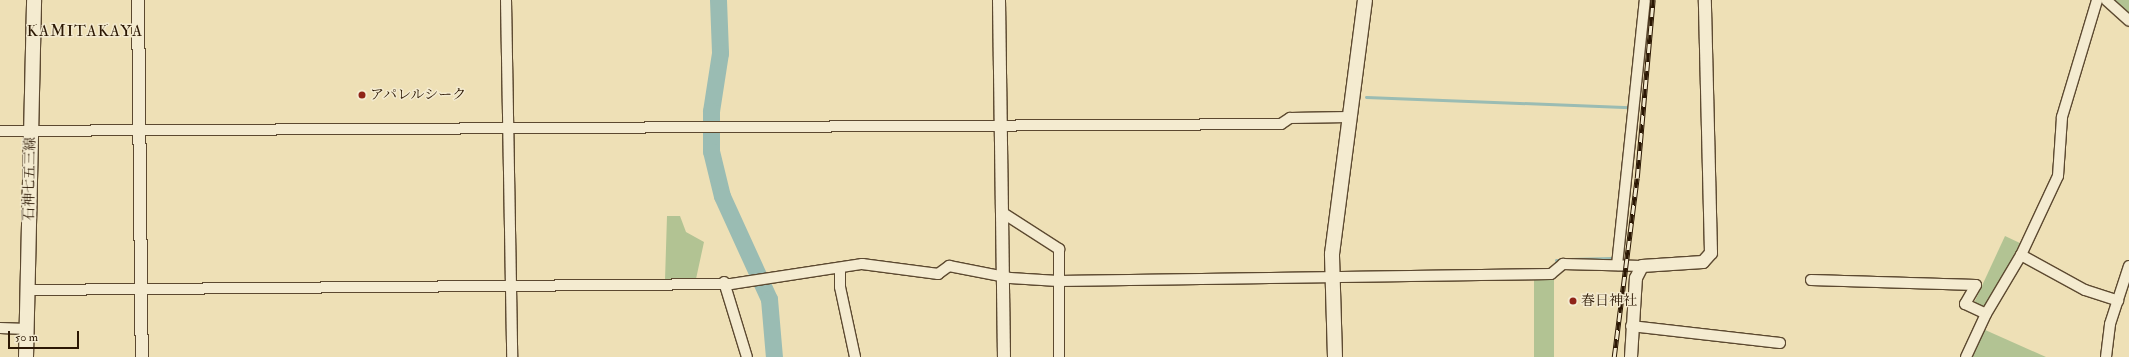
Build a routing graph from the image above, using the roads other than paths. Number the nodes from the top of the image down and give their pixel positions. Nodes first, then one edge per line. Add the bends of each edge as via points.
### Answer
1 (34, 0) edge
2 (138, 0) edge
3 (506, 0) edge
4 (1000, 0) edge
5 (1365, 0) edge
6 (1645, 0) edge
7 (1705, 0) edge
8 (2097, 0) edge
9 (2106, 0) edge
10 (2129, 21) edge
11 (1349, 117) junction
12 (1002, 126) junction
13 (508, 129) junction
14 (0, 131) edge
15 (139, 132) junction
16 (30, 133) junction
17 (1003, 212) junction
18 (2021, 255) junction
19 (1617, 265) junction
20 (1642, 266) junction
21 (2129, 266) edge
22 (840, 268) junction
23 (1003, 277) junction
24 (1332, 277) junction
25 (1811, 280) dead end
26 (1058, 281) junction
27 (724, 282) junction
28 (511, 284) junction
29 (29, 290) junction
30 (141, 290) junction
31 (2118, 301) junction
32 (1986, 314) junction
33 (1630, 326) junction
34 (0, 328) edge
35 (27, 329) junction
36 (1780, 343) dead end
37 (26, 357) edge
38 (142, 357) edge
39 (512, 357) edge
40 (747, 357) edge
41 (856, 357) edge
42 (1004, 357) edge
43 (1059, 357) edge
44 (1334, 357) edge
45 (1631, 357) edge
46 (1966, 357) edge
47 (2106, 357) edge

1 - 16 main road, 石神七五三線
2 - 15 street
3 - 13 street
4 - 12 street
5 - 11 main road
6 - 19 street
7 - 20 street via 1710,254 1703,262
8 - 18 street via 2062,117 2058,176
9 - 10 street
11 - 12 street via 1290,118 1282,124
11 - 24 main road
12 - 13 street
12 - 17 street
13 - 15 street
13 - 28 street
14 - 16 street
15 - 16 street
15 - 30 street
16 - 29 main road, 石神七五三線
17 - 23 street
17 - 26 street via 1059,249
18 - 31 street via 2085,290
18 - 32 street
19 - 20 street
19 - 24 street via 1563,264 1551,274
20 - 33 street via 1636,278
21 - 31 street
22 - 23 street via 862,264 938,274 949,266
22 - 27 street via 756,283
22 - 41 street via 840,287
23 - 26 street
23 - 42 street
24 - 26 street
24 - 44 main road
25 - 32 street via 1976,285 1966,304
26 - 43 street
27 - 28 street
27 - 40 street
28 - 30 street
28 - 39 street
29 - 30 street
29 - 35 main road, 石神七五三線
30 - 38 street
31 - 47 street via 2110,324
32 - 46 street
33 - 36 street
33 - 45 street
34 - 35 street
35 - 37 main road, 石神七五三線

